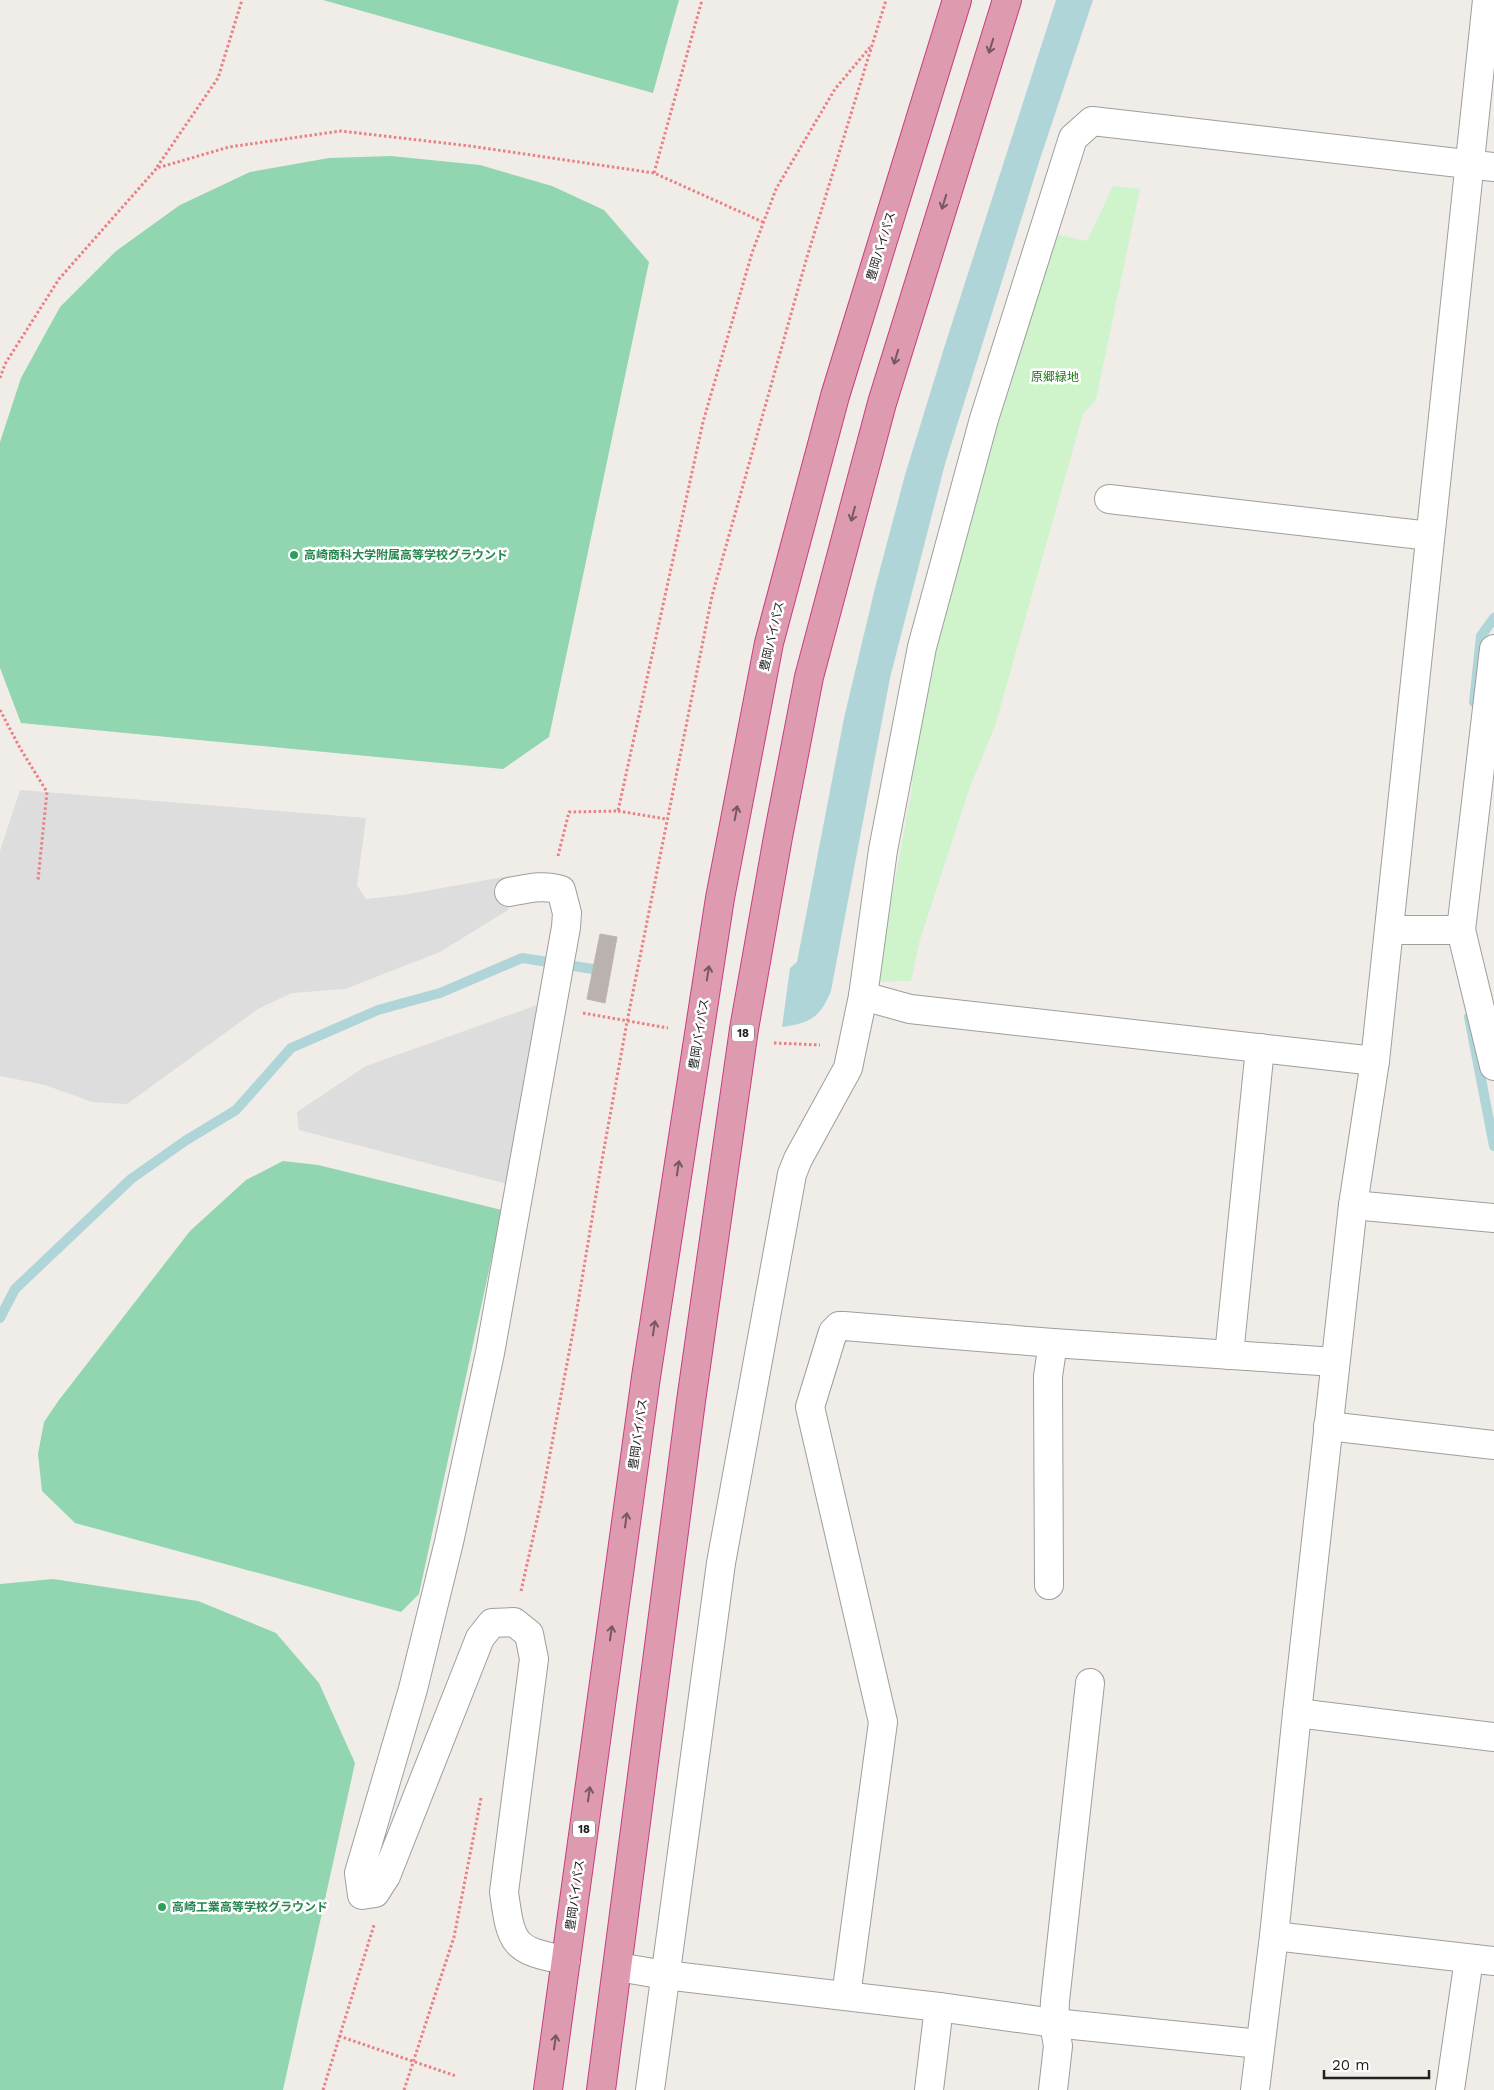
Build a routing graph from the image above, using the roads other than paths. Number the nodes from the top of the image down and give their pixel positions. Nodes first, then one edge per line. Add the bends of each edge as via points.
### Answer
1 (956, 0) edge
2 (1007, 0) edge
3 (1487, 0) edge
4 (1482, 166) edge
5 (1109, 499) dead end
6 (1430, 536) junction
7 (1494, 649) edge
8 (1482, 851) edge
9 (509, 892) dead end
10 (1389, 930) junction
11 (1461, 930) junction
12 (863, 996) junction
13 (1260, 1048) junction
14 (1375, 1060) junction
15 (1494, 1066) edge
16 (1352, 1205) junction
17 (1494, 1218) edge
18 (1052, 1343) junction
19 (1229, 1355) junction
20 (1335, 1362) junction
21 (1328, 1426) junction
22 (1494, 1445) edge
23 (1049, 1586) dead end
24 (1090, 1683) dead end
25 (1297, 1713) junction
26 (1494, 1737) edge
27 (1274, 1936) junction
28 (566, 1960) junction
29 (1482, 1960) edge
30 (618, 1967) junction
31 (665, 1975) junction
32 (846, 1996) junction
33 (939, 2007) junction
34 (1054, 2023) junction
35 (1260, 2044) junction
36 (548, 2090) edge
37 (601, 2090) edge
38 (650, 2090) edge
39 (929, 2090) edge
40 (1053, 2090) edge
41 (1255, 2090) edge
42 (1450, 2090) edge

28 -> 1 highway, 豊岡バイパス / 18 via 645,1386 688,1103 720,898 769,644 835,396
2 -> 30 highway, 18 via 882,403 809,677 742,1039
3 - 4 street
4 - 6 street
4 - 12 street via 1092,121 1073,138 984,419 922,647 883,850
5 - 6 street
6 - 10 street
7 - 8 street
8 - 11 street
9 - 28 street via 540,886 561,890 567,913 566,927 490,1353 413,1689 359,1873 362,1894 375,1893 386,1876 480,1638 492,1623 514,1622 529,1634 534,1659 504,1892 508,1926 519,1946 538,1955
10 - 11 street
10 - 14 street
11 - 15 street
12 - 13 street via 910,1010
12 - 31 street via 848,1068 792,1174 721,1563
13 - 14 street
13 - 19 street
14 - 16 street
16 - 17 street
16 - 20 street
18 - 19 street
18 - 23 street via 1048,1376
18 - 32 street via 844,1326 839,1326 830,1338 810,1407 884,1722
19 - 20 street
20 - 21 street
21 - 22 street
21 - 25 street
24 - 34 street
25 - 26 street
25 - 27 street
27 - 29 street
27 - 35 street
36 -> 28 highway, 豊岡バイパス / 18
29 - 42 street
30 - 31 street
30 - 37 highway, 18
31 - 32 street
31 - 38 street
32 - 33 street
33 - 34 street
33 - 39 street
34 - 35 street
34 - 40 street via 1058,2046
35 - 41 street

